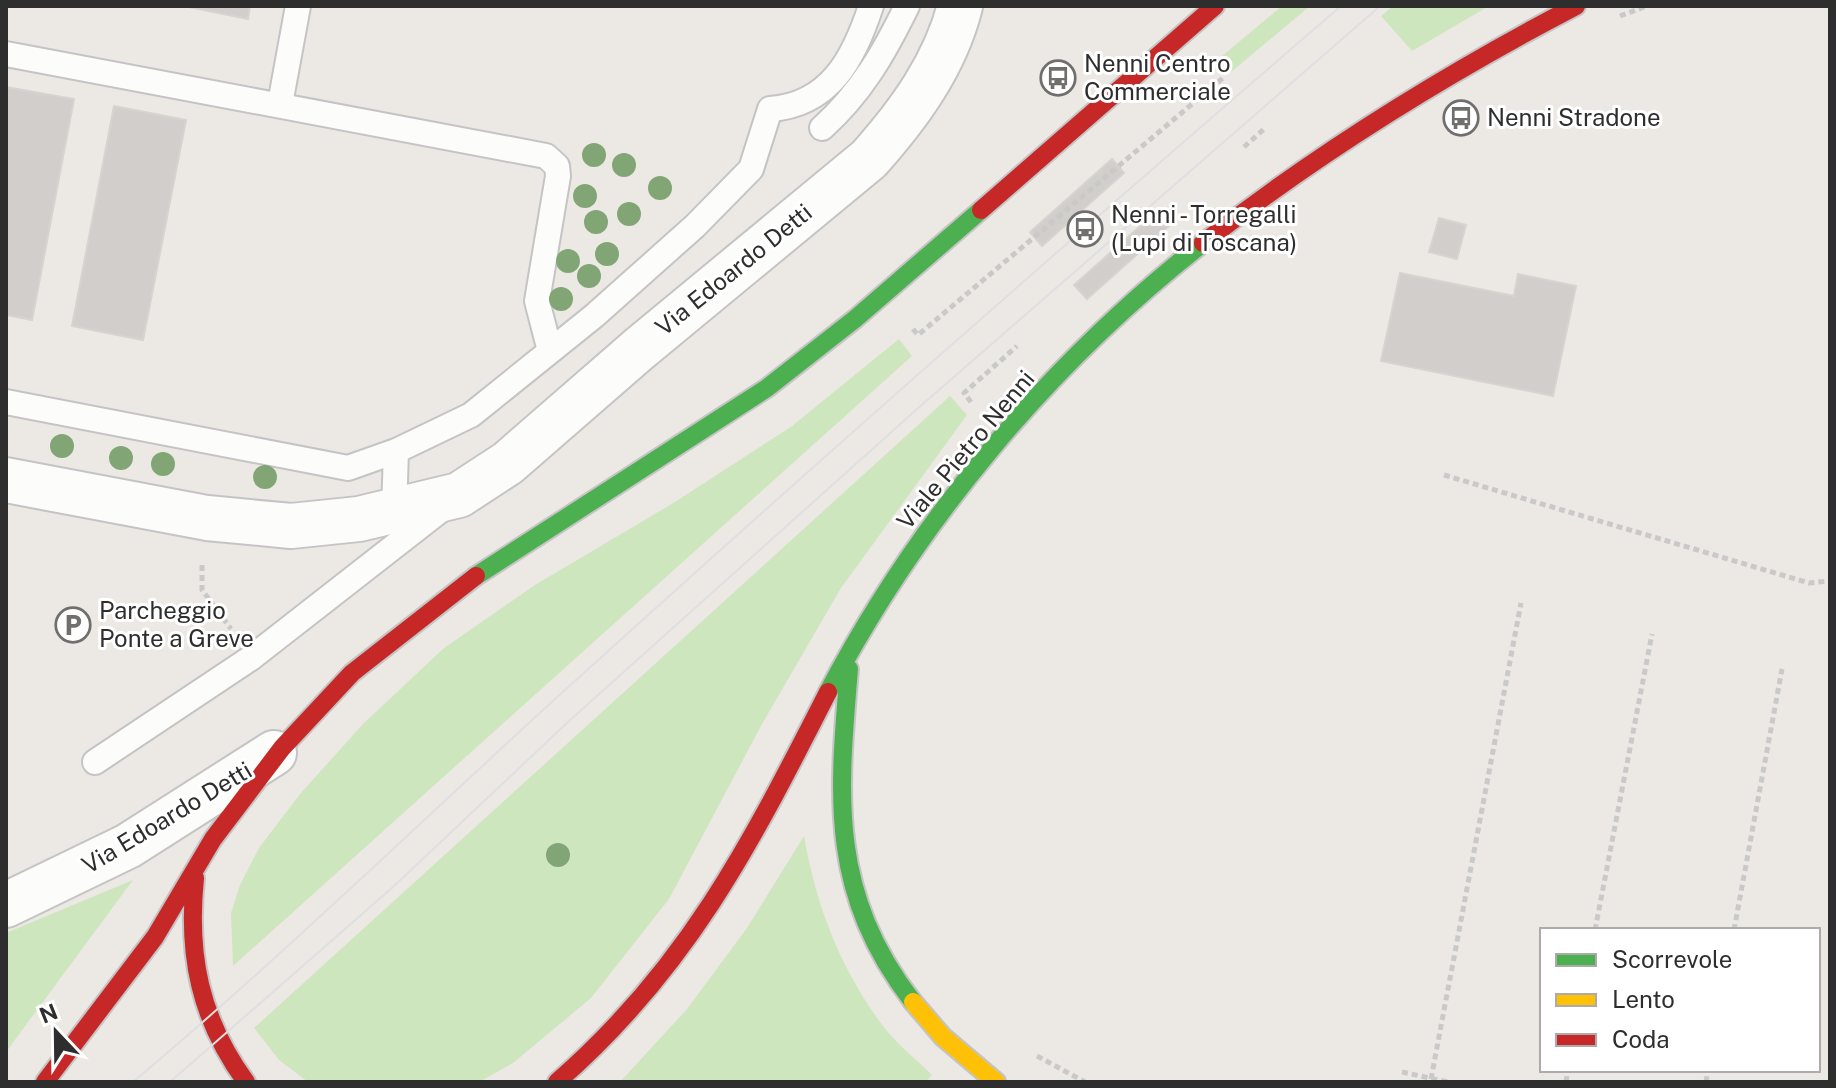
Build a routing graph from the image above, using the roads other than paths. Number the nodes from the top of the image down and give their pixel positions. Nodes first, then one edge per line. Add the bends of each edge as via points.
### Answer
1 (298, 6) edge
2 (871, 6) edge
3 (907, 6) edge
4 (960, 6) edge
5 (1215, 6) edge
6 (1576, 6) edge
7 (6, 54) edge
8 (280, 104) junction
9 (822, 128) dead end
10 (550, 351) junction
11 (6, 402) edge
12 (396, 451) junction
13 (6, 480) edge
14 (459, 495) junction
15 (394, 512) junction
16 (850, 650) junction
17 (282, 748) junction
18 (95, 762) dead end
19 (198, 864) junction
20 (6, 905) edge
21 (45, 1082) edge
22 (246, 1082) edge
23 (557, 1082) edge
24 (996, 1082) edge

1 - 8 lane
2 - 10 lane via 850,55 822,93 796,106 770,109 751,169 695,226
3 - 9 lane via 859,90
4 - 14 street, Via Edoardo Detti via 926,85 869,159 508,463
5 - 17 main road via 855,319 767,388 426,610 352,673
6 - 16 main road, Viale Pietro Nenni via 1439,78 1319,154 1162,278 1086,348 1001,439 925,532
7 - 8 lane
8 - 10 lane via 529,150 552,160 557,186 537,301
10 - 12 lane via 471,415
11 - 12 lane via 348,468
12 - 15 lane
13 - 15 street, Via Edoardo Detti via 265,525 316,525
14 - 15 street, Via Edoardo Detti
14 - 18 lane via 251,658
16 - 23 main road, Viale Pietro Nenni via 706,916 626,1016
16 - 24 main road via 843,814 845,853 857,903 880,953 913,1003 971,1064
17 - 19 main road
17 - 20 street, Via Edoardo Detti via 128,846
19 - 21 main road via 155,937
19 - 22 main road via 190,922 196,981 213,1031

